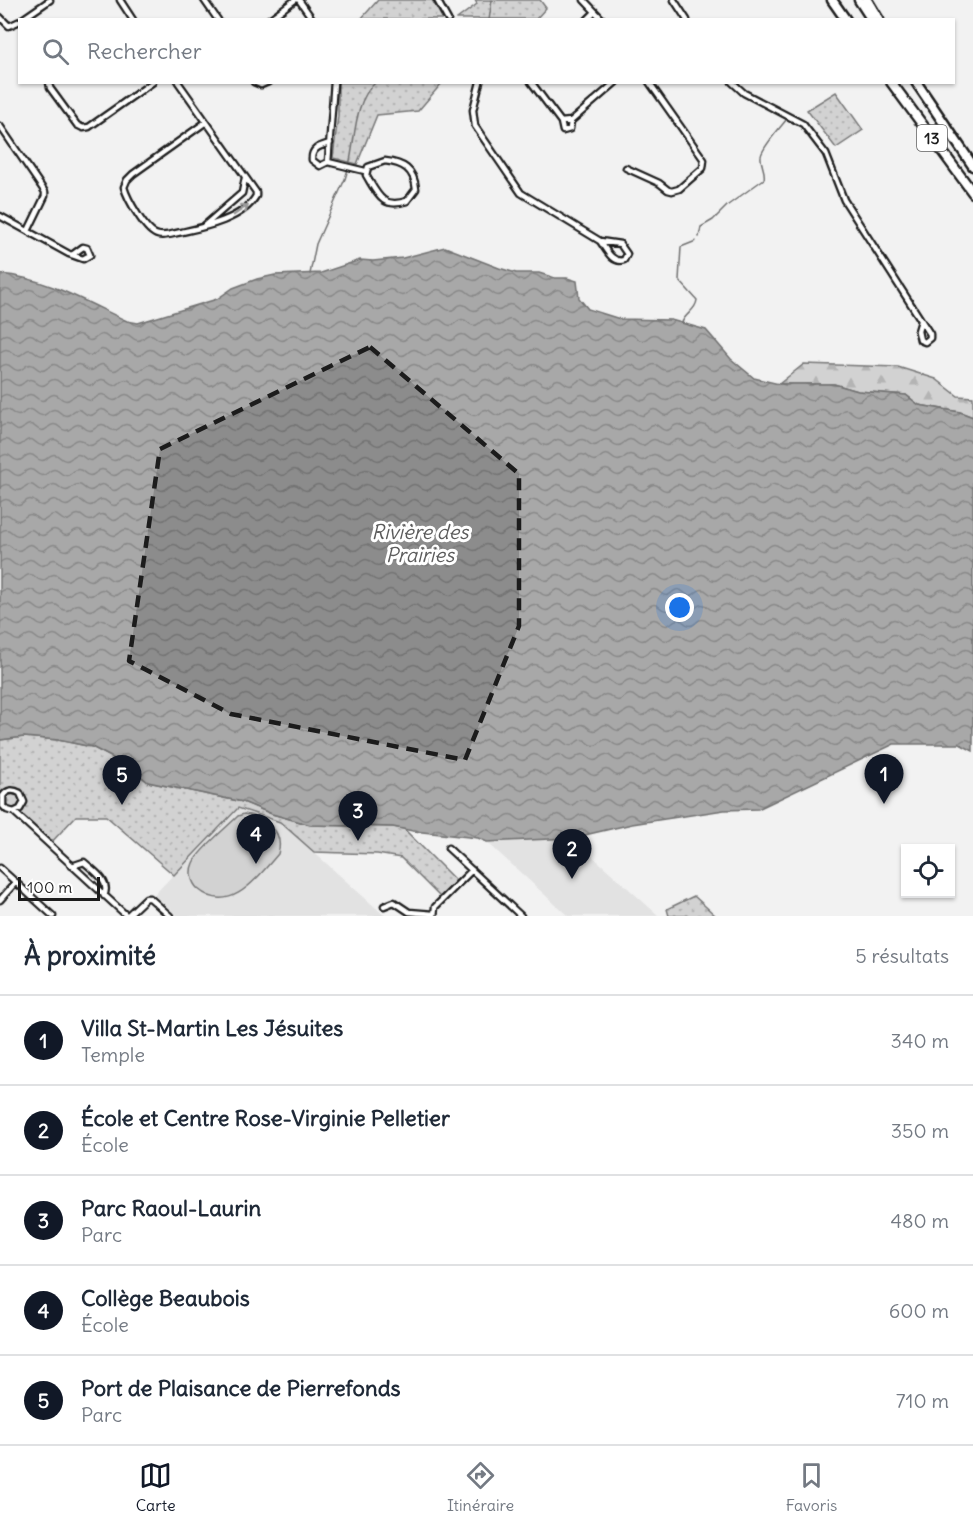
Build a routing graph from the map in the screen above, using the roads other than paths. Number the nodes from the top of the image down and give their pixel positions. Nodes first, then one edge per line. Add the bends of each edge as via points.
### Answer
1 (50, 0) edge
2 (120, 0) edge
3 (204, 0) edge
4 (297, 0) edge
5 (437, 0) edge
6 (584, 0) edge
7 (674, 0) edge
8 (832, 0) edge
9 (859, 0) edge
10 (867, 0) edge
11 (595, 12) junction
12 (0, 17) edge
13 (23, 18) edge
14 (131, 18) edge
15 (217, 18) edge
16 (270, 18) edge
17 (311, 18) edge
18 (447, 18) edge
19 (589, 18) edge
20 (601, 18) edge
21 (686, 18) edge
22 (845, 18) edge
23 (871, 18) edge
24 (878, 18) edge
25 (18, 21) edge
26 (49, 84) edge
27 (150, 84) edge
28 (179, 84) edge
29 (334, 84) edge
30 (480, 84) edge
31 (532, 84) edge
32 (614, 84) edge
33 (651, 84) edge
34 (734, 84) edge
35 (892, 84) edge
36 (917, 84) edge
37 (571, 121) junction
38 (206, 122) junction
39 (561, 122) junction
40 (0, 126) edge
41 (330, 143) junction
42 (328, 162) junction
43 (973, 166) edge
44 (626, 168) dead end
45 (365, 171) junction
46 (245, 178) junction
47 (973, 193) edge
48 (0, 216) edge
49 (203, 228) junction
50 (28, 231) junction
51 (600, 241) junction
52 (72, 255) dead end
53 (921, 321) dead end
54 (14, 812) junction
55 (448, 848) dead end
56 (72, 866) junction
57 (0, 868) edge
58 (472, 870) junction
59 (16, 882) junction
60 (104, 896) junction
61 (0, 900) edge
62 (384, 906) dead end
63 (434, 915) edge
64 (53, 916) edge
65 (127, 916) edge
66 (170, 916) edge
67 (521, 916) edge

1 - 13 street
2 - 14 street
3 - 15 street
4 - 16 street
4 - 17 street
5 - 18 street
6 - 11 street
7 - 21 street
8 - 22 highway
9 - 23 highway
10 - 24 highway
11 - 19 street
11 - 20 street
12 - 25 street via 9,26
26 - 27 street via 83,128
28 - 38 street
29 - 41 street
30 - 51 street via 473,110 476,126 520,193
31 - 39 street
32 - 37 street
33 - 44 street via 704,160 703,168 672,191
34 - 53 street via 803,124 810,132 826,154 844,200
35 - 47 highway, 13
36 - 43 highway, 13
37 - 39 street
37 - 39 street via 568,131 563,131
38 - 46 street
38 - 49 street via 133,174 124,187 150,231 158,235
40 - 50 street via 45,192
41 - 42 street
41 - 42 street via 316,148 311,156 314,164
42 - 45 street
45 - 45 street via 388,204 407,201 415,193 415,184 403,164 385,161
46 - 49 street via 242,194
49 -> 46 street via 232,216 254,200 256,192
48 - 50 street
50 - 52 street
51 - 51 street via 614,260 624,260 627,254 620,244
54 - 54 street via 24,802 20,793 13,790 4,794 2,802
54 - 56 street
55 - 58 street
56 - 60 street
56 - 60 street via 84,862 93,870 106,884
57 - 59 street
58 - 63 street via 435,907
58 - 67 street
59 - 61 street
59 - 64 street
60 - 65 street
62 - 63 street via 394,902 409,912
65 - 66 street via 146,897

